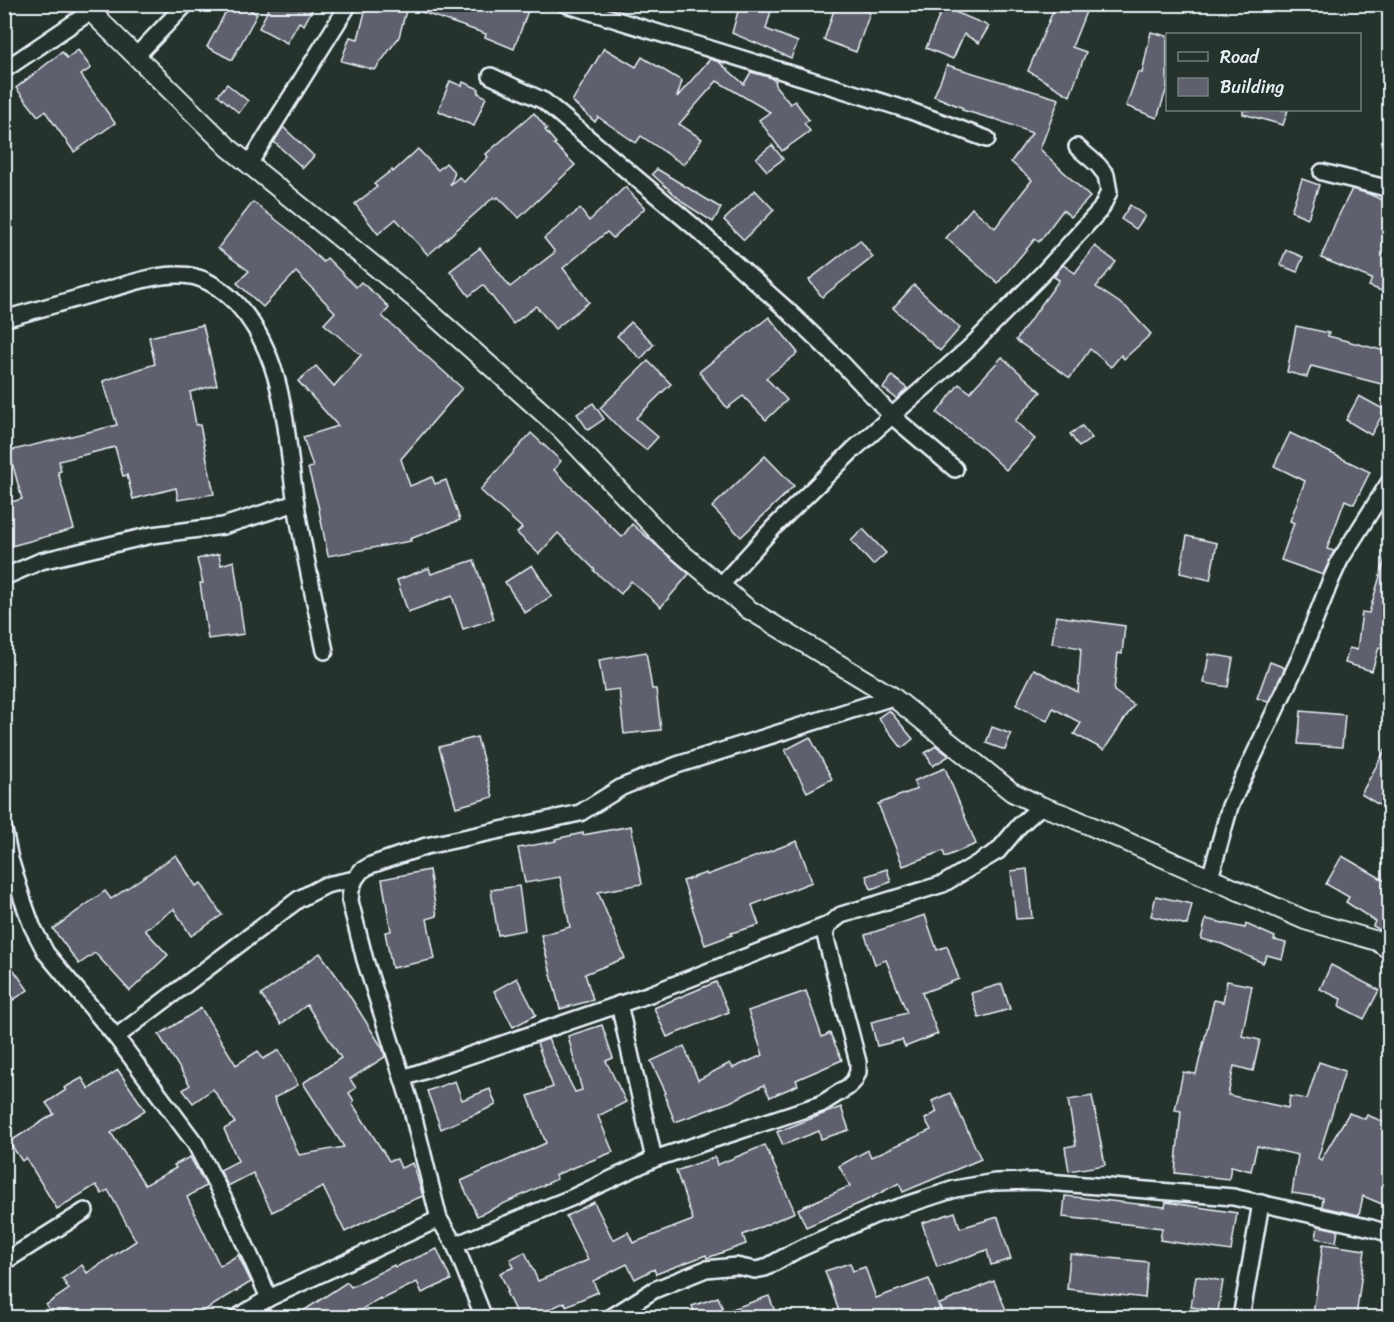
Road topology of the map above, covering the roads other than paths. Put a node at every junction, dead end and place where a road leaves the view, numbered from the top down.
1 (186, 4) edge
2 (349, 4) edge
3 (566, 4) edge
4 (87, 8) edge
5 (136, 56) junction
6 (4, 70) edge
7 (491, 76) dead end
8 (987, 139) dead end
9 (1077, 147) dead end
10 (249, 164) junction
11 (1322, 172) dead end
12 (1389, 189) edge
13 (4, 319) edge
14 (891, 415) junction
15 (955, 469) dead end
16 (1389, 481) edge
17 (296, 503) junction
18 (4, 577) edge
19 (720, 585) junction
20 (325, 651) dead end
21 (893, 697) junction
22 (1041, 806) junction
23 (4, 830) edge
24 (1210, 878) junction
25 (355, 879) junction
26 (828, 925) junction
27 (1389, 950) edge
28 (619, 1004) junction
29 (116, 1037) junction
30 (403, 1078) junction
31 (654, 1159) junction
32 (1261, 1203) junction
33 (86, 1211) dead end
34 (439, 1219) junction
35 (1389, 1234) edge
36 (455, 1245) junction
37 (4, 1262) edge
38 (269, 1298) junction
39 (236, 1317) edge
40 (484, 1317) edge
41 (610, 1317) edge
42 (1241, 1317) edge

1 - 5 street
2 - 10 street
3 - 8 street
4 - 5 street
4 - 6 street
5 - 10 street
7 - 14 street
9 - 14 street
10 - 19 street
11 - 12 street
13 - 17 street
14 - 15 street
14 - 19 street
16 - 24 street
17 - 18 street
17 - 20 street
19 - 21 street
21 - 22 street
21 - 25 street
22 - 24 street
22 - 26 street
23 - 29 street
24 - 27 street
25 - 29 street
25 - 30 street
26 - 28 street
26 - 31 street
28 - 30 street
28 - 31 street
29 - 38 street
30 - 34 street
31 - 36 street
32 - 35 street
32 - 41 street
32 - 42 street
33 - 37 street
34 - 36 street
34 - 38 street
36 - 40 street
38 - 39 street

